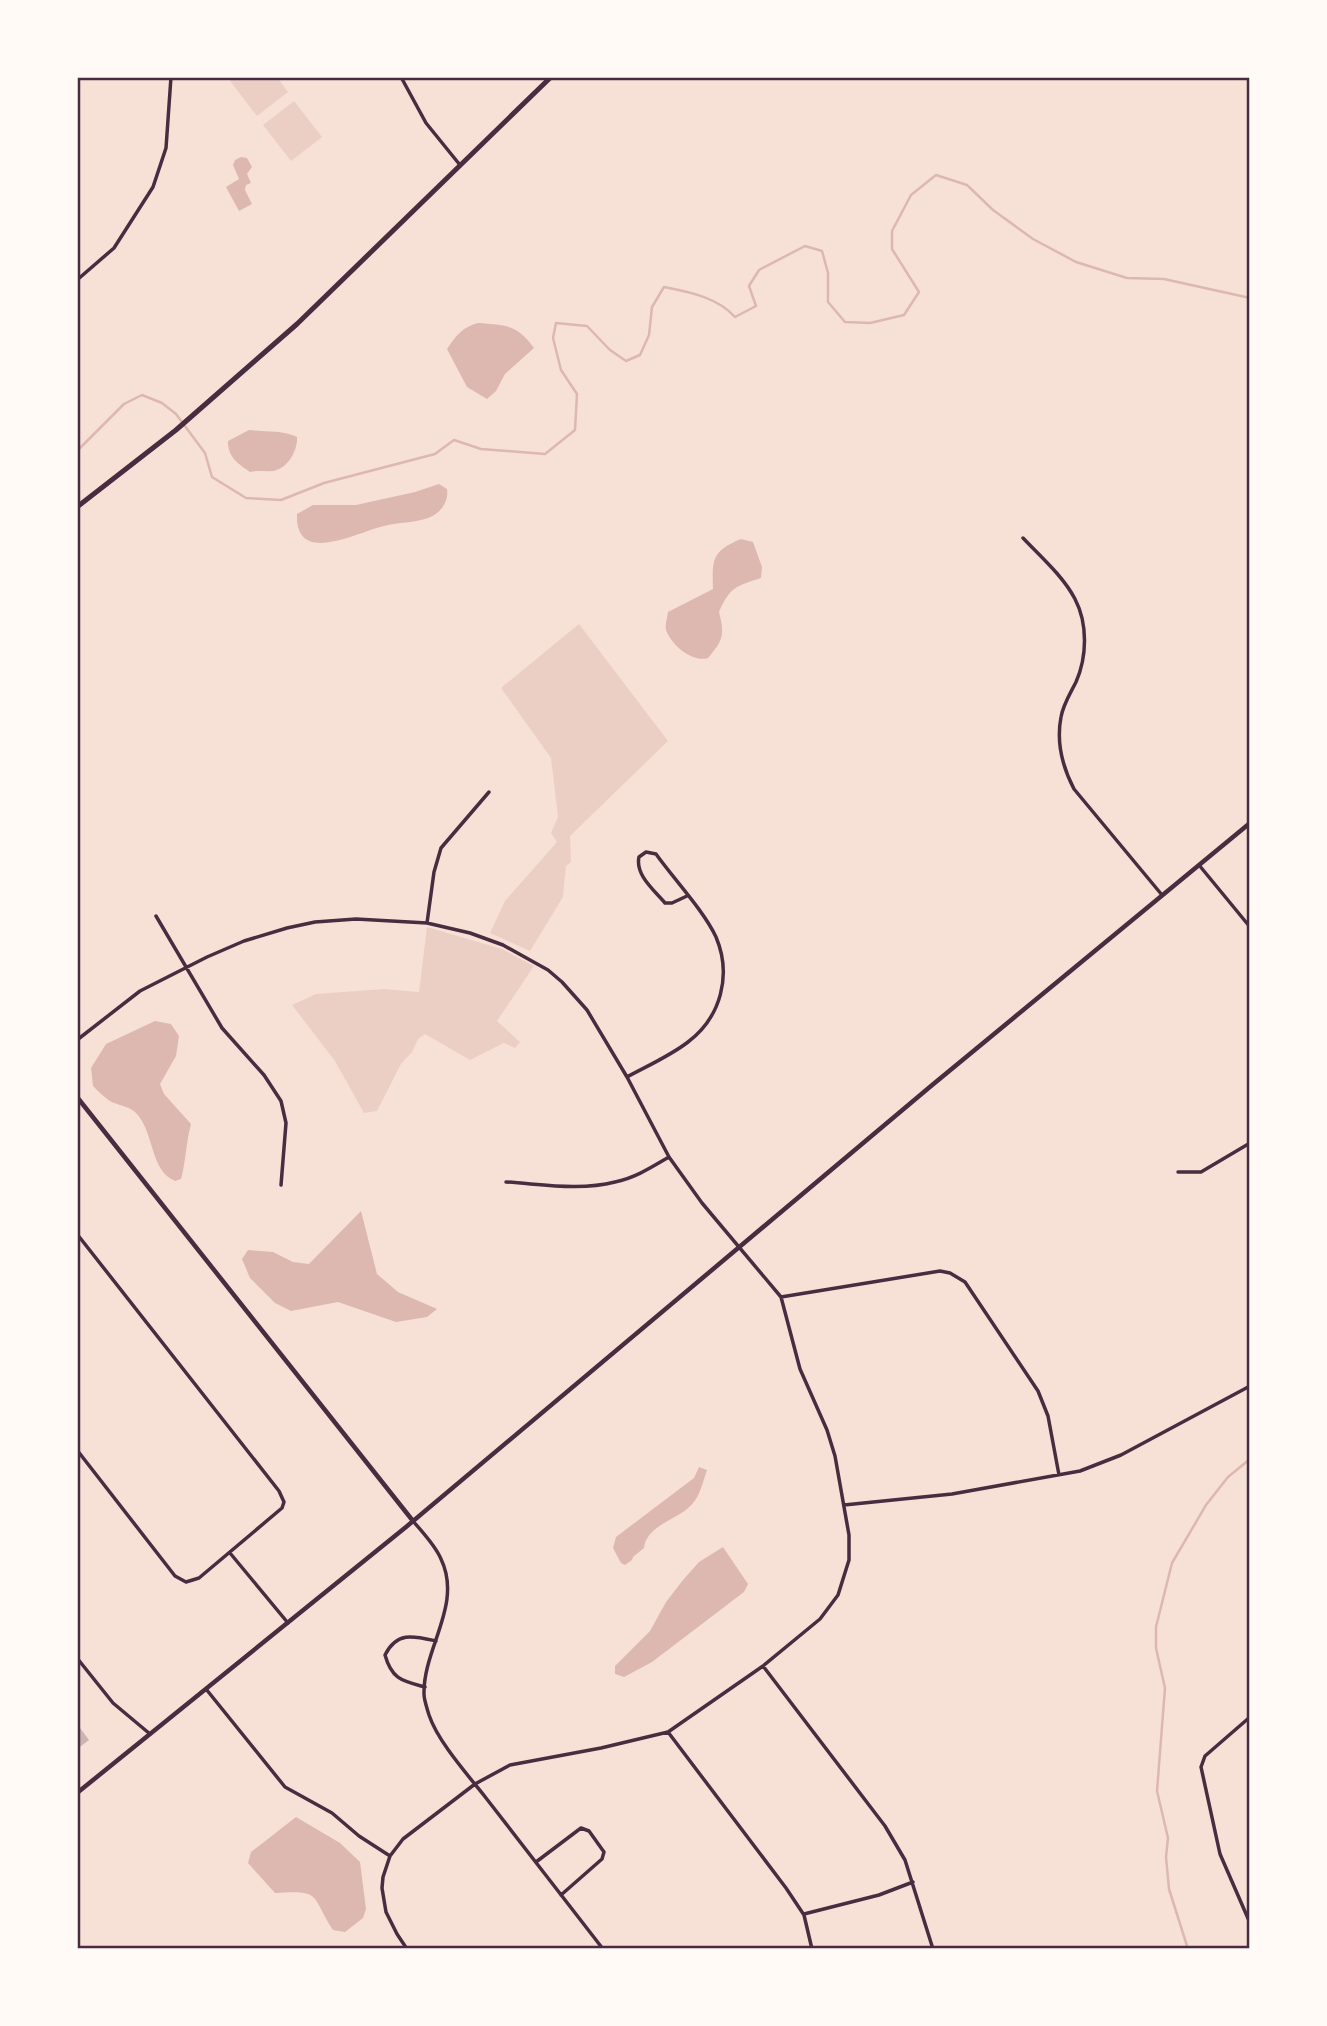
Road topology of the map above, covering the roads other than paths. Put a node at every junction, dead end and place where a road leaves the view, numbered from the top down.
1 (171, 77) edge
2 (401, 77) edge
3 (551, 77) edge
4 (460, 165) junction
5 (77, 280) edge
6 (77, 507) edge
7 (1023, 538) dead end
8 (489, 792) dead end
9 (1250, 823) edge
10 (1199, 865) junction
11 (1163, 895) junction
12 (687, 896) junction
13 (156, 916) dead end
14 (427, 923) junction
15 (1250, 927) edge
16 (185, 967) junction
17 (77, 1040) edge
18 (627, 1077) junction
19 (77, 1097) edge
20 (1250, 1143) edge
21 (669, 1157) junction
22 (1178, 1172) dead end
23 (506, 1182) dead end
24 (281, 1185) dead end
25 (77, 1234) edge
26 (739, 1249) junction
27 (781, 1297) junction
28 (1250, 1386) edge
29 (77, 1450) edge
30 (1059, 1476) junction
31 (844, 1505) junction
32 (413, 1521) junction
33 (230, 1553) junction
34 (288, 1623) junction
35 (436, 1641) junction
36 (77, 1658) edge
37 (763, 1666) junction
38 (425, 1687) junction
39 (206, 1689) junction
40 (1250, 1717) edge
41 (668, 1732) junction
42 (150, 1734) junction
43 (475, 1784) junction
44 (77, 1793) edge
45 (390, 1856) junction
46 (536, 1862) junction
47 (913, 1882) junction
48 (561, 1895) junction
49 (804, 1915) junction
50 (1250, 1923) edge
51 (407, 1949) edge
52 (603, 1949) edge
53 (812, 1949) edge
54 (933, 1949) edge

1 - 5 street
2 - 4 street
3 - 4 main road
4 - 6 main road
7 - 11 street
8 - 14 street
9 - 10 street
10 - 11 street
10 - 15 street
11 - 26 street
12 - 12 street
12 - 18 street
13 - 16 street
14 - 16 street
14 - 18 street
16 - 17 street
16 - 24 street
18 - 21 street
19 - 32 street
20 - 22 street
21 - 23 street
21 - 26 street
25 - 33 street
26 - 27 street
26 - 32 street
27 - 30 street
27 - 31 street
28 - 30 street
29 - 33 street
30 - 31 street
31 - 37 street
32 - 34 street
32 - 35 street
33 - 34 street
34 - 39 street
35 - 38 street
35 - 38 street
36 - 42 street
37 - 41 street
37 - 47 street
38 - 43 street
39 - 42 street
39 - 45 street
40 - 50 street
41 - 43 street
41 - 49 street
42 - 44 street
43 - 45 street
43 - 46 street
45 - 51 street
46 - 48 street
46 - 48 street
47 - 49 street
47 - 54 street
48 - 52 street
49 - 53 street

